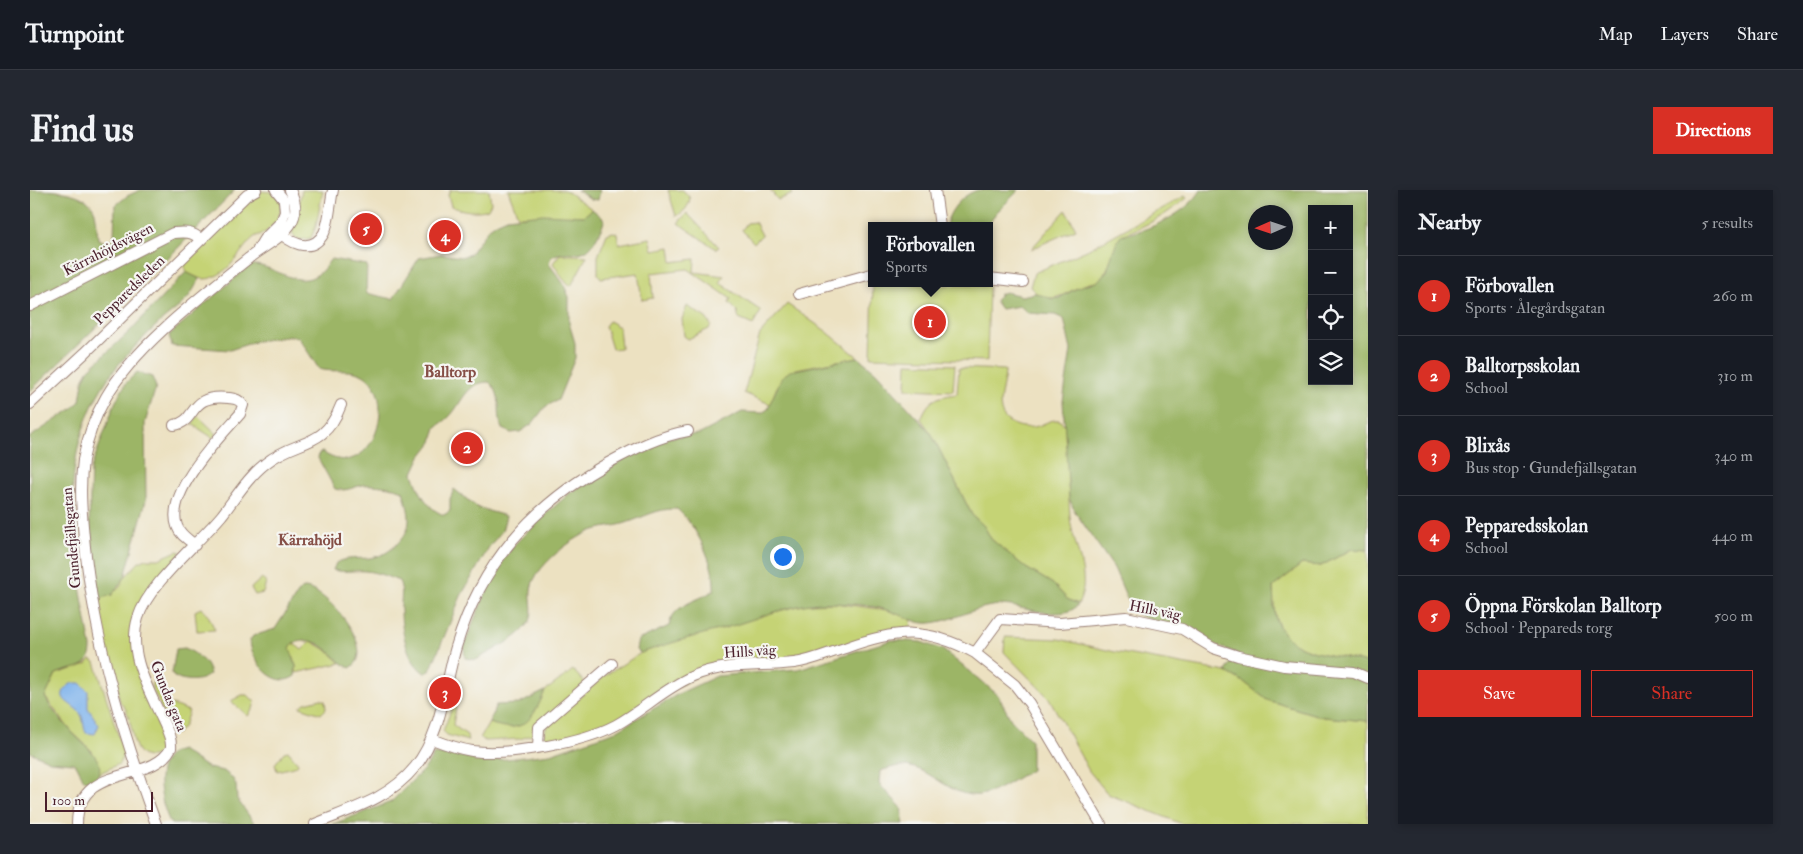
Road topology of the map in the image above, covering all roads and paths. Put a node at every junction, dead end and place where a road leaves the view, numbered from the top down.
1 (276, 190) edge
2 (290, 190) edge
3 (333, 190) edge
4 (935, 190) edge
5 (251, 192) edge
6 (939, 222) edge
7 (278, 231) junction
8 (201, 240) junction
9 (868, 275) edge
10 (993, 278) edge
11 (1022, 282) dead end
12 (799, 294) dead end
13 (30, 306) edge
14 (30, 404) edge
15 (341, 405) dead end
16 (174, 425) dead end
17 (688, 431) dead end
18 (195, 545) junction
19 (975, 653) junction
20 (612, 664) dead end
21 (1368, 678) edge
22 (432, 740) junction
23 (538, 747) junction
24 (137, 769) junction
25 (77, 824) edge
26 (156, 824) edge
27 (315, 824) edge
28 (1101, 824) edge

1 - 7 street
2 - 7 street, Gundefjällsgatan
3 - 7 street
4 - 6 street
5 - 8 street, Pepparedsleden
7 - 24 street, Gundefjällsgatan
8 - 13 street, Kärrahöjdsvägen
8 - 14 street, Pepparedsleden
9 - 12 street
10 - 11 street
15 - 18 street, Gundas gata
16 - 18 street
17 - 22 street
18 - 24 street, Gundas gata
19 - 21 street, Hills väg
19 - 23 street, Hills väg
19 - 28 street, Hills väg
20 - 23 street
22 - 23 street
22 - 27 street
24 - 25 street, Gundas gata
24 - 26 street, Gundefjällsgatan

